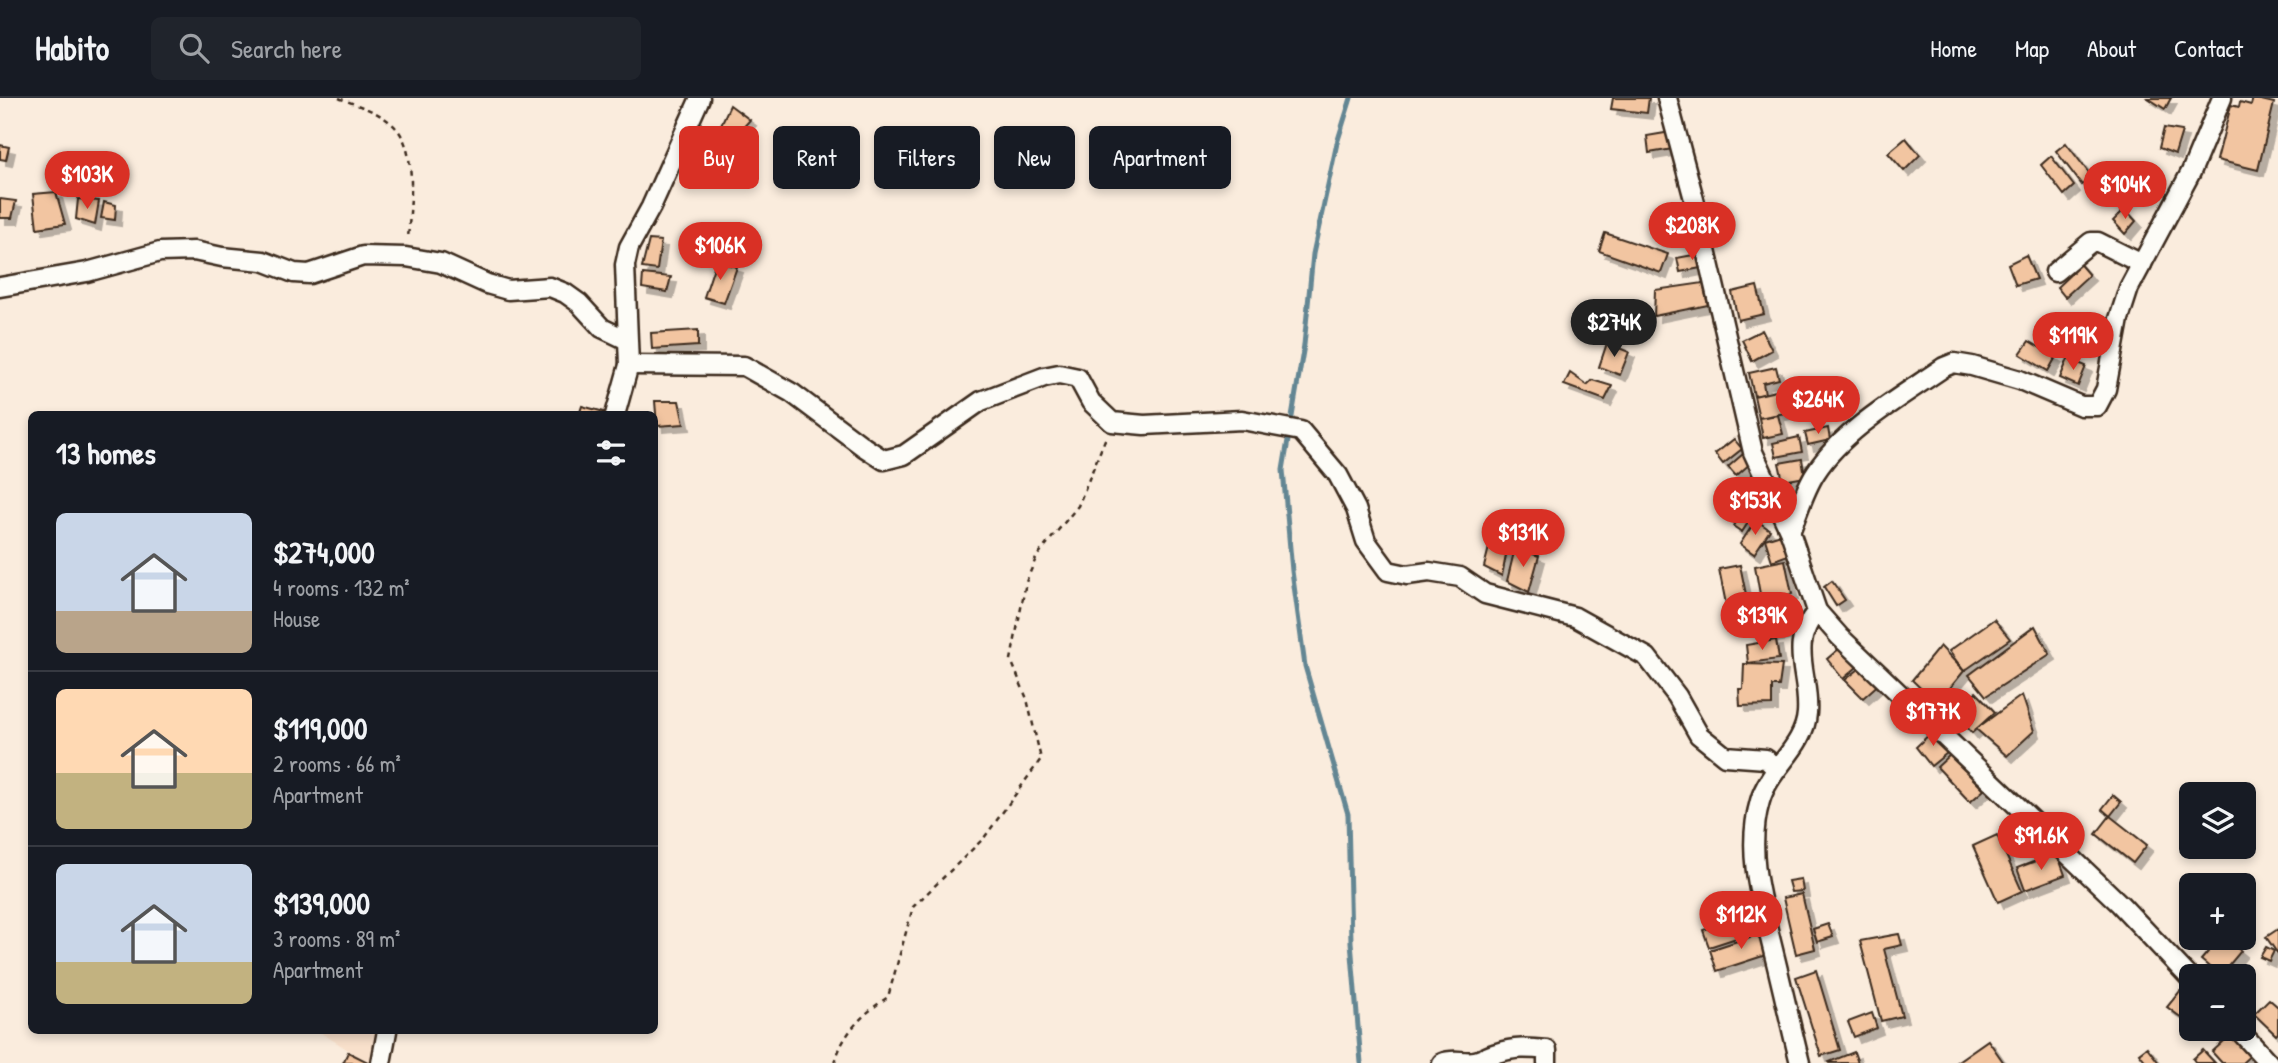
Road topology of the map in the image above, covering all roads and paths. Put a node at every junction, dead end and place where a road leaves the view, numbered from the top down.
1 (339, 98) edge
2 (700, 98) edge
3 (1667, 98) edge
4 (2222, 98) edge
5 (406, 257) junction
6 (2142, 264) junction
7 (2055, 272) dead end
8 (0, 288) edge
9 (627, 340) junction
10 (629, 365) junction
11 (616, 411) edge
12 (1112, 422) junction
13 (1790, 532) junction
14 (1818, 611) junction
15 (1776, 769) junction
16 (2179, 966) edge
17 (386, 1034) edge
18 (2249, 1041) edge
19 (381, 1063) edge
20 (835, 1063) edge
21 (1442, 1063) edge
22 (1547, 1063) edge
23 (1800, 1063) edge
24 (2269, 1063) edge

1 - 5 path
2 - 9 street
3 - 13 street
4 - 6 street
5 - 8 street
5 - 9 street
6 - 7 street
6 - 13 street
9 - 10 street
10 - 11 street
10 - 12 street
12 - 15 street
12 - 20 path
13 - 14 street
14 - 15 street
14 - 16 street
15 - 23 street
17 - 19 street
18 - 24 street
21 - 22 street

